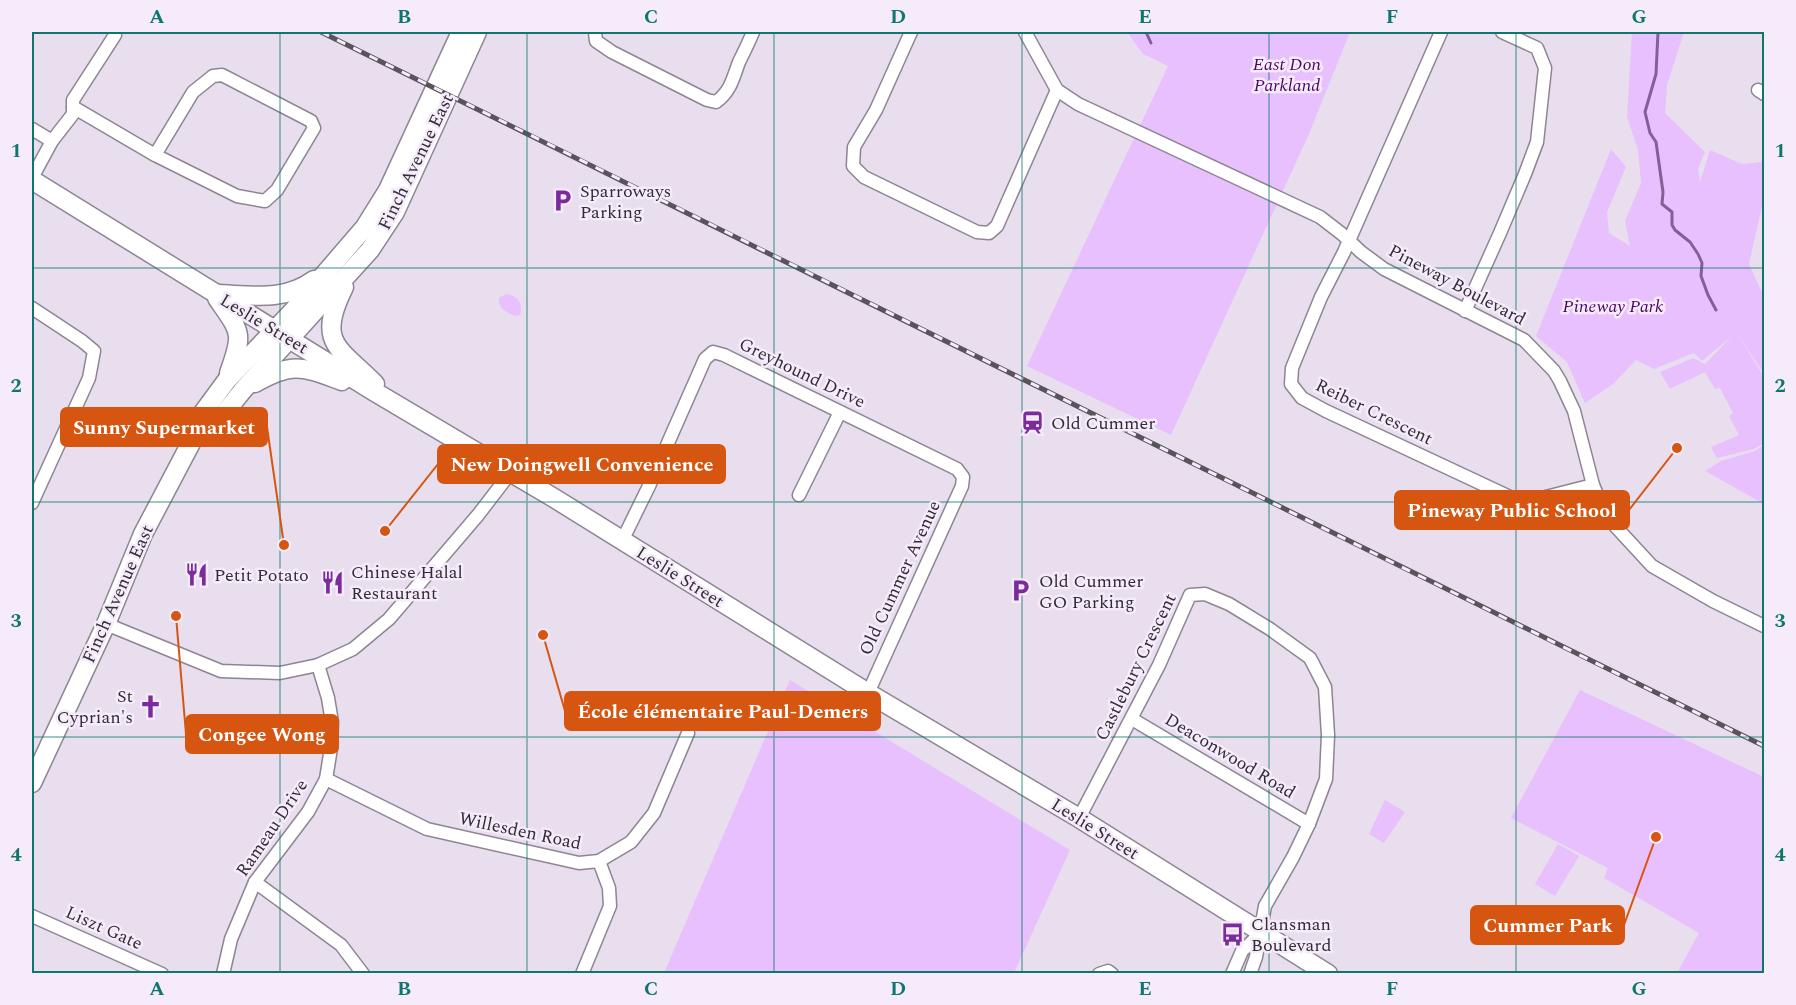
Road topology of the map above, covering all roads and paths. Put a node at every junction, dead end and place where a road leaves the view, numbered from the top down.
1 (114, 32) edge
2 (461, 32) edge
3 (477, 32) edge
4 (595, 32) edge
5 (753, 32) edge
6 (911, 32) edge
7 (1025, 32) edge
8 (1441, 32) edge
9 (1502, 32) edge
10 (1057, 90) junction
11 (73, 107) junction
12 (32, 129) edge
13 (52, 141) junction
14 (154, 155) junction
15 (32, 179) edge
16 (1349, 240) junction
17 (336, 263) junction
18 (356, 266) junction
19 (214, 294) junction
20 (32, 308) edge
21 (1465, 311) junction
22 (282, 335) junction
23 (227, 380) junction
24 (243, 390) junction
25 (375, 392) junction
26 (395, 404) junction
27 (840, 412) junction
28 (193, 439) junction
29 (511, 472) junction
30 (963, 477) joint
31 (1593, 485) junction
32 (799, 495) dead end
33 (32, 503) edge
34 (622, 541) junction
35 (106, 624) junction
36 (1764, 626) edge
37 (318, 665) junction
38 (868, 693) junction
39 (1132, 719) junction
40 (688, 733) dead end
41 (326, 779) junction
42 (32, 783) edge
43 (1080, 818) junction
44 (1309, 824) junction
45 (599, 861) junction
46 (255, 882) junction
47 (32, 916) edge
48 (1261, 933) junction
49 (162, 974) edge
50 (223, 974) edge
51 (363, 974) edge
52 (582, 974) edge
53 (1099, 974) edge
54 (1112, 974) edge
55 (1232, 974) edge
56 (1250, 974) edge
57 (1328, 974) edge

1 - 11 street
2 - 17 main road, Finch Avenue East
3 - 18 main road, Finch Avenue East
4 - 5 street
6 - 10 street
7 - 10 street, Pineway Boulevard
8 - 16 street, Reiber Crescent
9 - 21 street
10 - 16 street, Pineway Boulevard
11 - 13 street
11 - 14 street
12 - 13 street
13 - 15 street
14 - 14 street
15 - 19 main road, Leslie Street
16 - 21 street, Pineway Boulevard
16 - 31 street, Reiber Crescent
17 - 19 main road
17 - 22 main road, Finch Avenue East
18 - 22 main road, Finch Avenue East
18 - 26 main road
19 - 22 main road, Leslie Street
19 - 23 main road
20 - 33 street
21 - 31 street, Pineway Boulevard
22 - 23 main road, Finch Avenue East
22 - 24 main road, Finch Avenue East
22 - 25 main road, Leslie Street
23 - 28 main road, Finch Avenue East
24 - 25 main road
24 - 28 main road, Finch Avenue East
25 - 26 main road, Leslie Street
26 - 29 main road, Leslie Street
27 - 30 street, Greyhound Drive
27 - 32 street
27 - 34 street, Greyhound Drive
28 - 35 main road, Finch Avenue East
29 - 34 main road, Leslie Street
29 - 37 street
30 - 38 street, Old Cummer Avenue
31 - 36 street, Pineway Boulevard
34 - 38 main road, Leslie Street
35 - 37 street
35 - 42 main road, Finch Avenue East
37 - 41 street, Rameau Drive
38 - 43 main road, Leslie Street
39 - 43 street, Castlebury Crescent
39 - 44 street, Deaconwood Road
39 - 44 street, Castlebury Crescent
40 - 45 street
41 - 45 street, Willesden Road
41 - 46 street, Rameau Drive
43 - 48 main road, Leslie Street
44 - 48 street, Castlebury Crescent
45 - 52 street, Willesden Road
46 - 50 street, Rameau Drive
46 - 51 street
47 - 49 street, Liszt Gate
48 - 55 street
48 - 56 street
48 - 57 main road, Leslie Street
53 - 54 street

